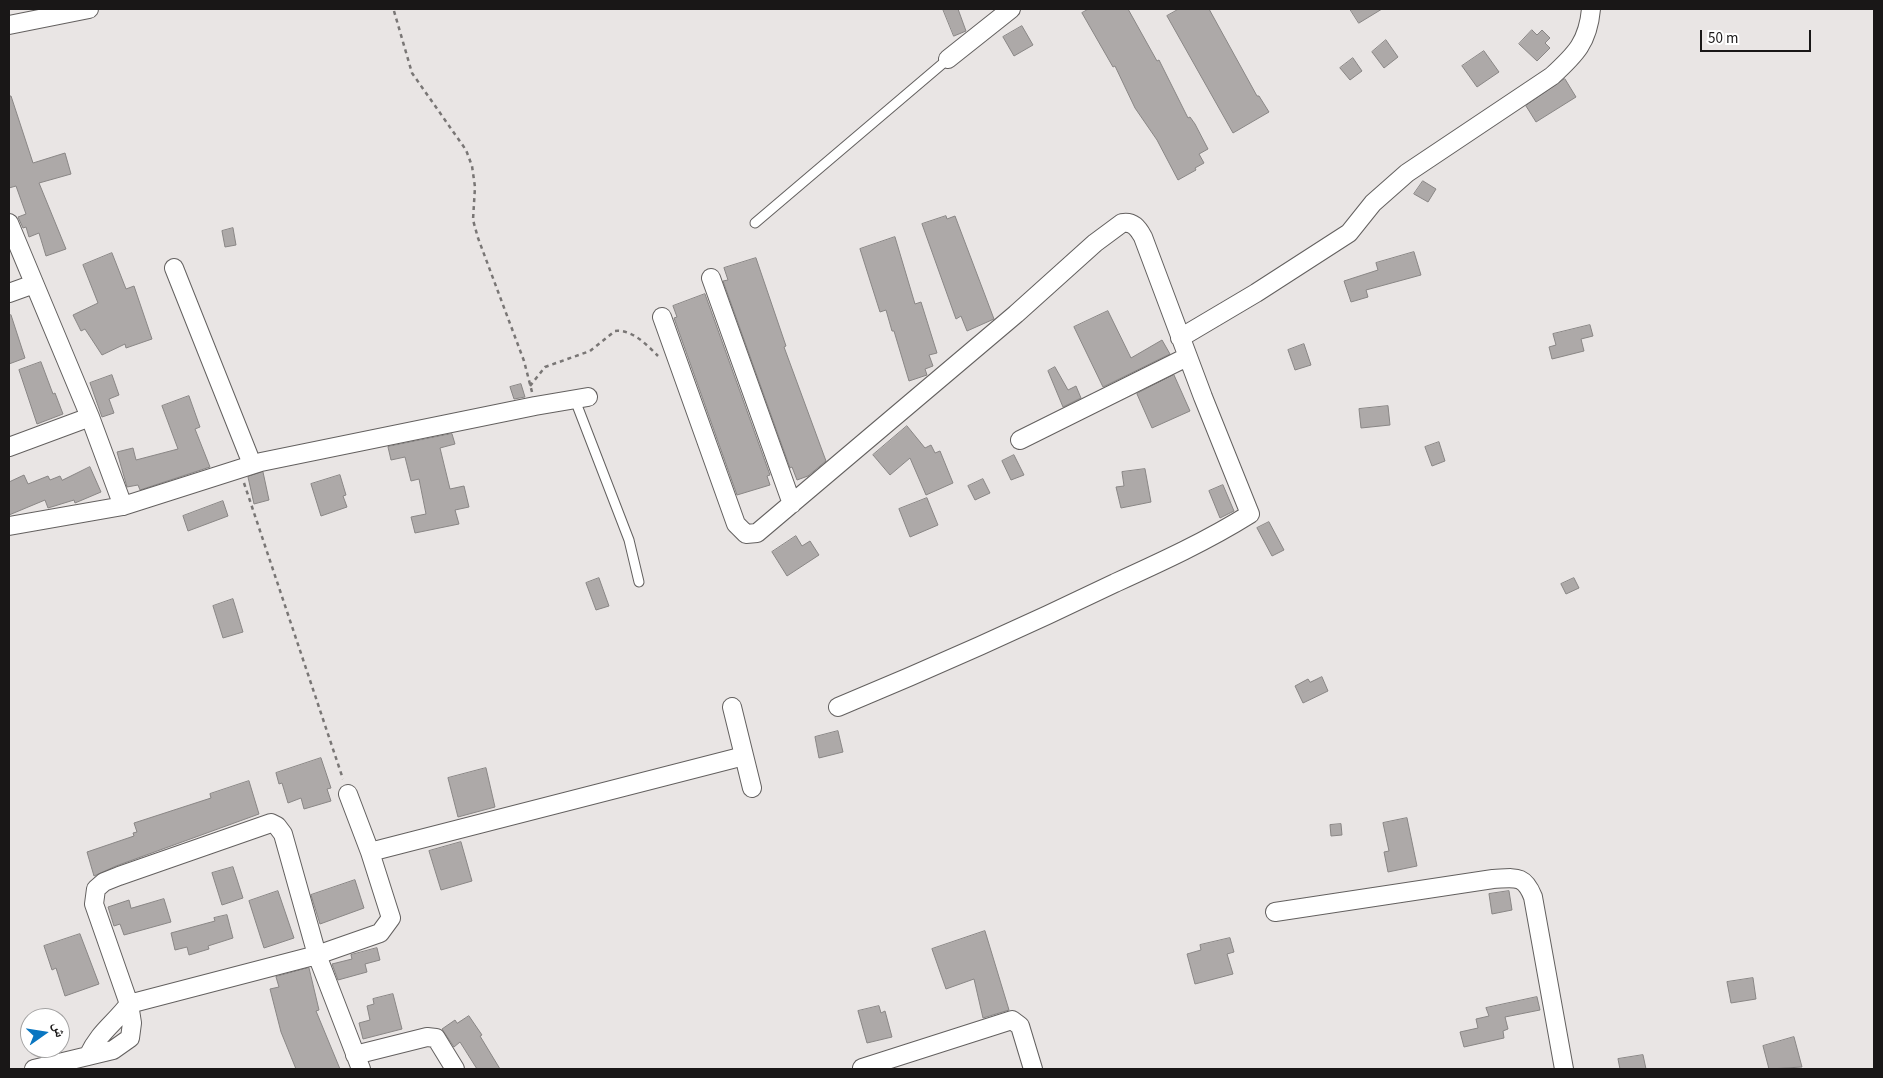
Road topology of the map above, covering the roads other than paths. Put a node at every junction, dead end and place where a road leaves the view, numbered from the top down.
1 (89, 9) edge
2 (1011, 9) edge
3 (1591, 9) edge
4 (30, 14) edge
5 (9, 25) edge
6 (948, 59) joint
7 (755, 223) dead end
8 (9, 224) edge
9 (174, 268) dead end
10 (711, 278) dead end
11 (34, 284) junction
12 (9, 293) edge
13 (662, 317) dead end
14 (1180, 338) junction
15 (1187, 357) junction
16 (582, 398) joint
17 (90, 416) junction
18 (1020, 440) dead end
19 (9, 447) edge
20 (245, 466) junction
21 (792, 504) junction
22 (123, 506) junction
23 (9, 526) edge
24 (639, 582) dead end
25 (732, 706) dead end
26 (838, 707) dead end
27 (744, 756) junction
28 (752, 788) dead end
29 (348, 794) road end
30 (370, 852) junction
31 (1275, 912) dead end
32 (317, 955) junction
33 (129, 1004) junction
34 (358, 1062) edge
35 (862, 1068) edge
36 (34, 1069) edge
37 (455, 1069) edge
38 (1033, 1069) edge
39 (1564, 1069) edge

1 - 4 street
2 - 6 street
3 - 14 street
4 - 5 street
6 - 7 lane
8 - 11 street
9 - 20 street
10 - 21 street
11 - 12 street
11 - 17 street
13 - 21 street
14 - 15 street
14 - 21 street
15 - 18 street
15 - 26 street
16 - 20 street
16 - 24 lane
17 - 19 street
17 - 22 street
20 - 22 street
22 - 23 street
25 - 27 street
27 - 28 street
27 - 30 street
29 - 30 street
30 - 32 street
31 - 39 street
32 - 33 street
32 - 33 street
32 - 34 street
33 - 36 street
34 - 37 street
35 - 38 street

